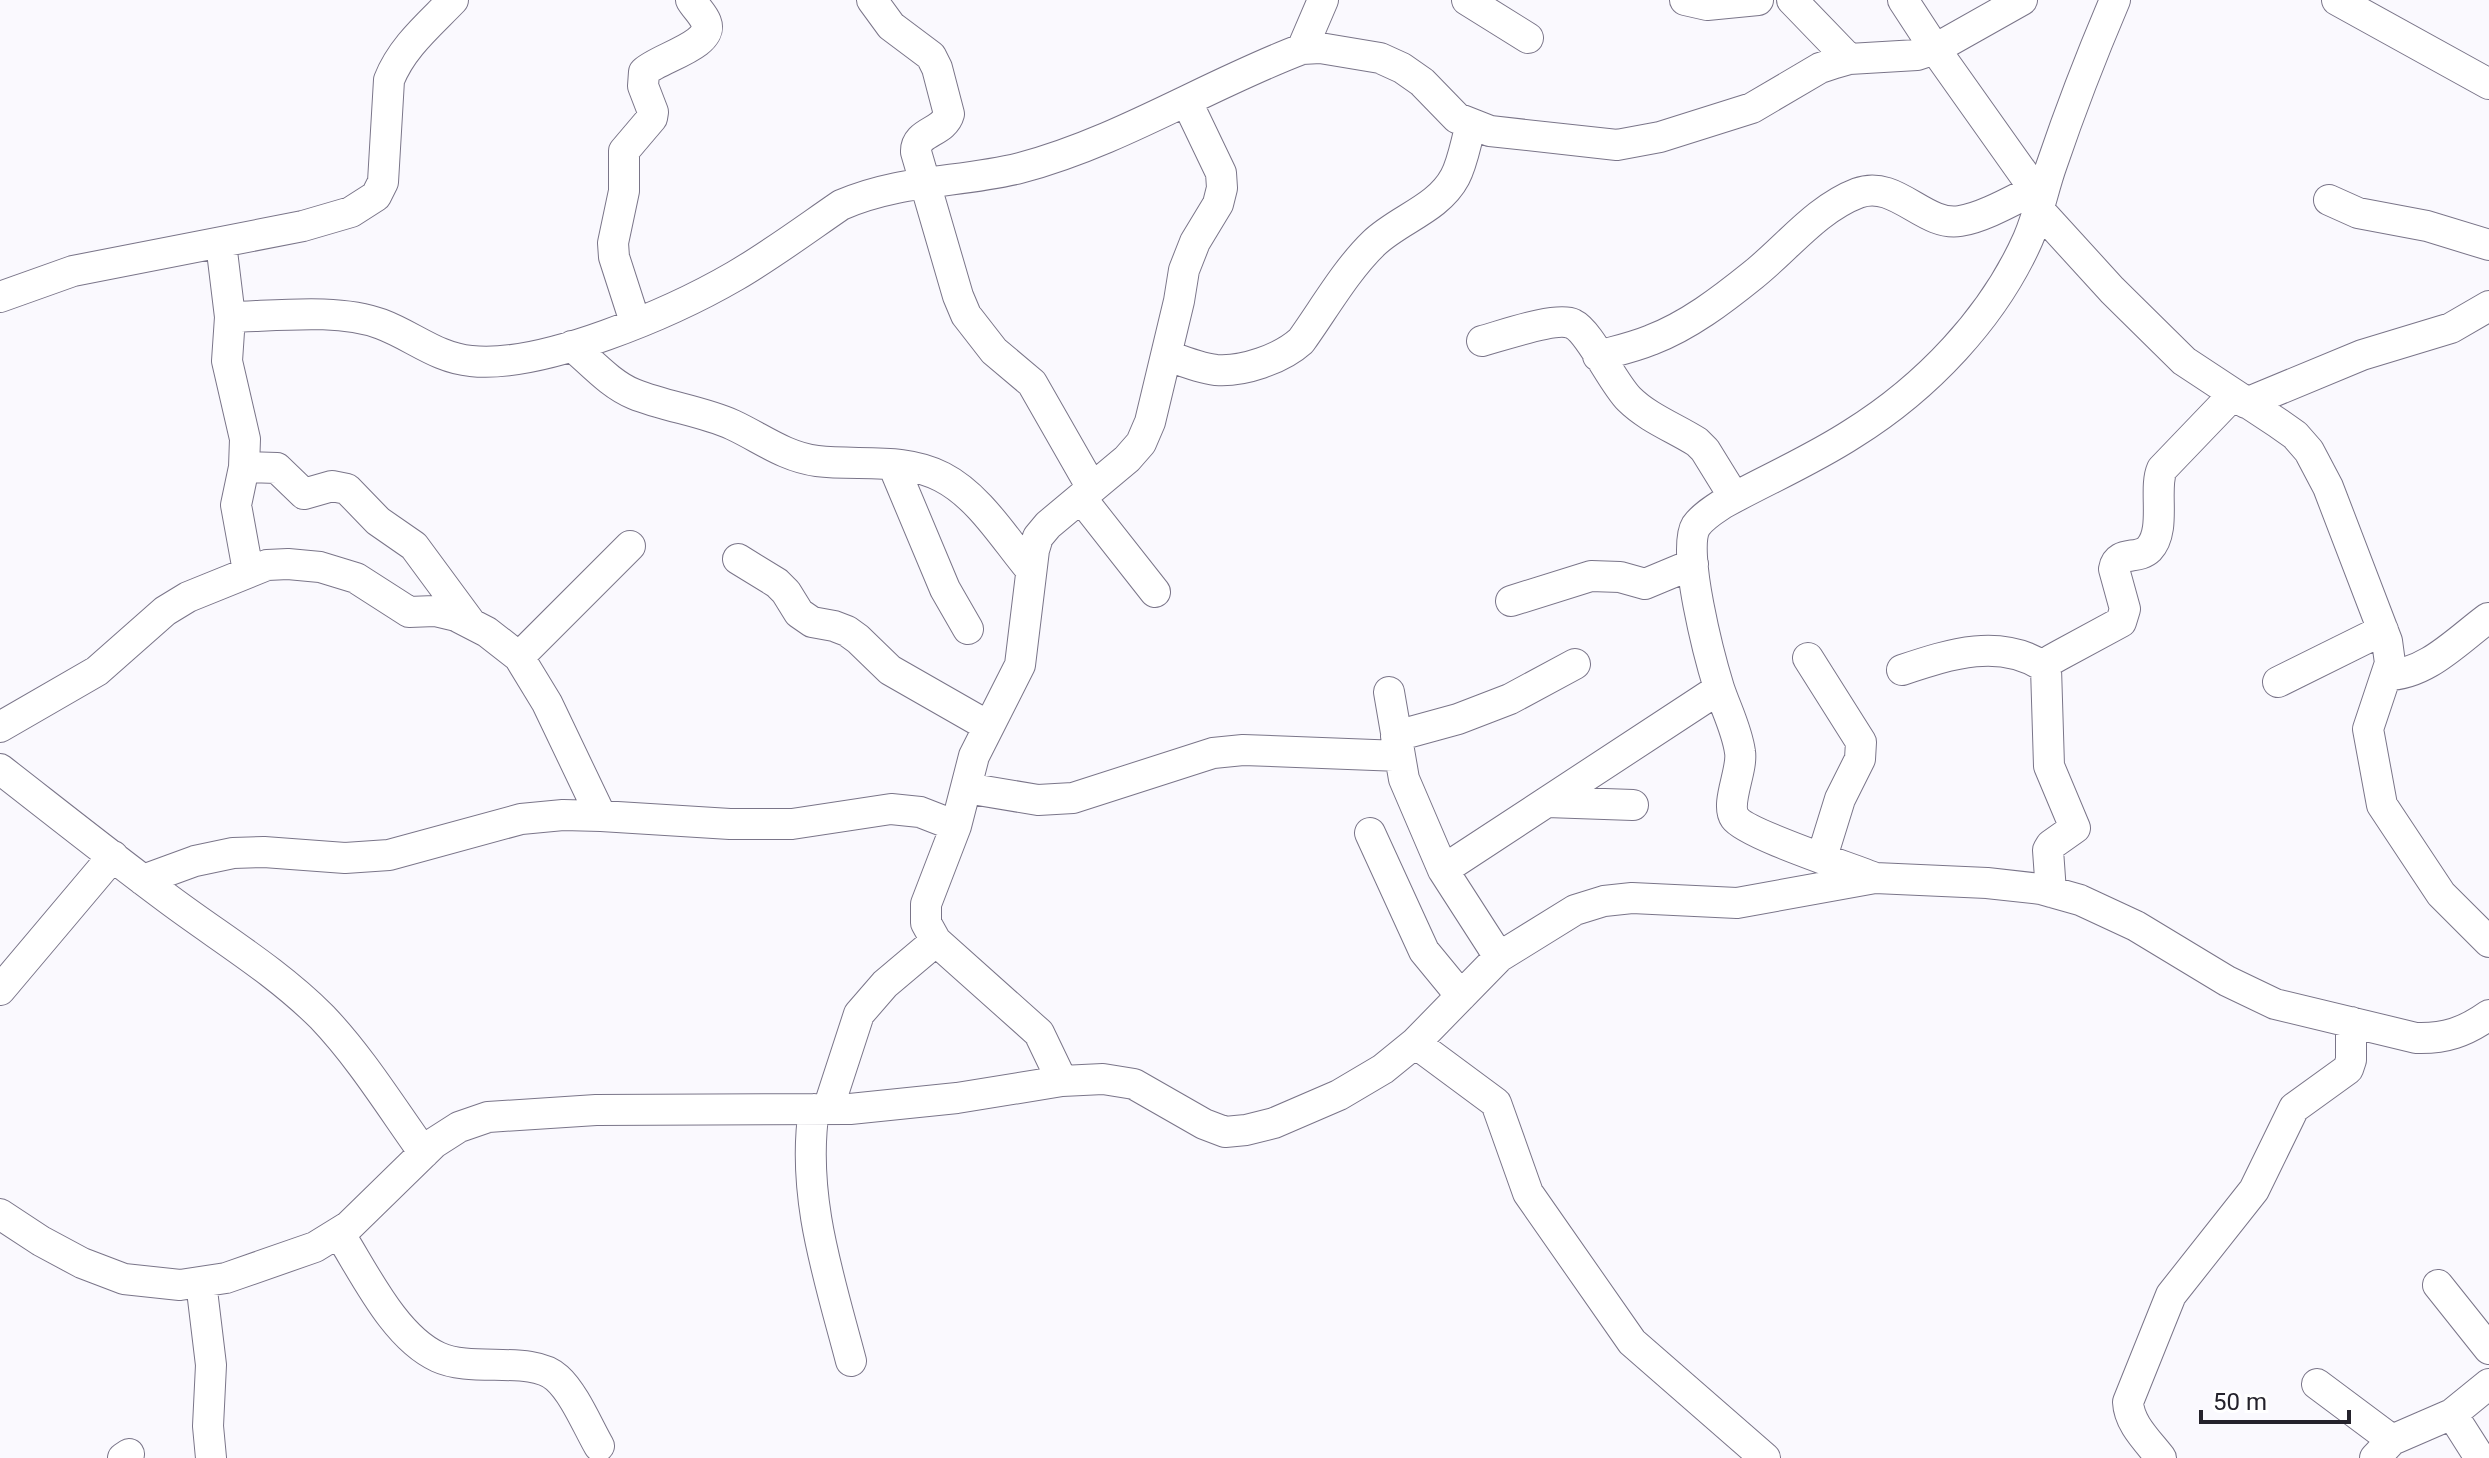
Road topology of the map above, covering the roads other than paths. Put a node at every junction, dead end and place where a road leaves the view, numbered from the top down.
1 (453, 0) edge
2 (691, 0) edge
3 (872, 0) edge
4 (1323, 0) edge
5 (1467, 0) edge
6 (1685, 0) edge
7 (1758, 0) edge
8 (1792, 0) edge
9 (1903, 0) edge
10 (2022, 0) edge
11 (2115, 0) edge
12 (2337, 0) edge
13 (1528, 38) dead end
14 (1302, 49) junction
15 (1935, 49) junction
16 (1849, 59) junction
17 (2489, 84) edge
18 (1187, 102) junction
19 (1471, 125) junction
20 (924, 182) junction
21 (2039, 195) junction
22 (2329, 200) dead end
23 (221, 243) junction
24 (2489, 245) edge
25 (0, 297) edge
26 (2489, 306) edge
27 (230, 317) junction
28 (635, 322) junction
29 (1482, 341) dead end
30 (572, 346) junction
31 (1166, 355) junction
32 (1598, 356) junction
33 (2239, 399) junction
34 (893, 465) junction
35 (244, 467) junction
36 (1086, 493) junction
37 (1734, 497) junction
38 (630, 546) dead end
39 (738, 559) dead end
40 (1693, 564) junction
41 (1030, 569) junction
42 (248, 571) junction
43 (1155, 592) dead end
44 (1511, 601) dead end
45 (2488, 618) edge
46 (470, 622) junction
47 (968, 629) dead end
48 (2383, 630) junction
49 (519, 657) junction
50 (1808, 658) dead end
51 (1575, 664) dead end
52 (2046, 668) junction
53 (1902, 670) dead end
54 (2387, 675) junction
55 (2278, 682) dead end
56 (1719, 689) junction
57 (1389, 692) dead end
58 (988, 726) junction
59 (0, 727) edge
60 (1398, 746) junction
61 (0, 769) edge
62 (966, 788) junction
63 (1547, 802) junction
64 (1633, 805) dead end
65 (601, 816) junction
66 (956, 826) junction
67 (1370, 833) dead end
68 (113, 856) junction
69 (1822, 857) junction
70 (1443, 870) junction
71 (1875, 878) junction
72 (143, 880) junction
73 (2051, 892) junction
74 (936, 941) junction
75 (2489, 942) edge
76 (1499, 957) junction
77 (0, 990) edge
78 (1461, 996) junction
79 (2489, 1015) edge
80 (2351, 1022) junction
81 (1415, 1043) junction
82 (1062, 1081) junction
83 (821, 1109) junction
84 (424, 1153) junction
85 (1, 1219) edge
86 (339, 1233) junction
87 (201, 1282) junction
88 (2438, 1285) dead end
89 (2489, 1349) edge
90 (851, 1361) dead end
91 (2317, 1384) dead end
92 (2489, 1384) edge
93 (2452, 1414) junction
94 (599, 1446) dead end
95 (2383, 1449) edge
96 (211, 1458) edge
97 (1765, 1458) edge
98 (2161, 1458) edge
99 (2480, 1458) edge

1 - 23 street
2 - 28 street
3 - 20 street
4 - 14 street
5 - 13 street
6 - 7 street
8 - 16 street
9 - 15 street
10 - 15 street
11 - 21 street
12 - 17 street
14 - 18 street
14 - 19 street
15 - 16 street
15 - 21 street
16 - 19 street
18 - 20 street
18 - 31 street
19 - 31 street
20 - 28 street
20 - 36 street
21 - 32 street
21 - 33 street
21 - 37 street
22 - 24 street
23 - 25 street
23 - 27 street
26 - 33 street
27 - 30 street
27 - 35 street
28 - 30 street
29 - 32 street
30 - 34 street
31 - 36 street
32 - 37 street
33 - 48 street
33 - 52 street
34 - 41 street
34 - 47 street
35 - 42 street
35 - 46 street
36 - 41 street
36 - 43 street
37 - 40 street
38 - 49 street
39 - 58 street
40 - 44 street
40 - 56 street
41 - 58 street
42 - 46 street
42 - 59 street
45 - 54 street
46 - 49 street
48 - 54 street
48 - 55 street
49 - 65 street
50 - 69 street
51 - 60 street
52 - 53 street
52 - 73 street
54 - 75 street
56 - 63 street
56 - 69 street
57 - 60 street
58 - 62 street
60 - 62 street
60 - 70 street
61 - 68 street
62 - 66 street
63 - 64 street
63 - 70 street
65 - 66 street
65 - 72 street
66 - 74 street
67 - 78 street
68 - 72 street
68 - 77 street
69 - 71 street
70 - 76 street
71 - 73 street
71 - 76 street
72 - 84 street
73 - 80 street
74 - 82 street
74 - 83 street
76 - 78 street
78 - 81 street
79 - 80 street
80 - 98 street
81 - 82 street
81 - 97 street
82 - 83 street
83 - 84 street
83 - 90 street
84 - 86 street
85 - 87 street
86 - 87 street
86 - 94 street
87 - 96 street
88 - 89 street
91 - 95 street
92 - 93 street
93 - 95 street
93 - 99 street

